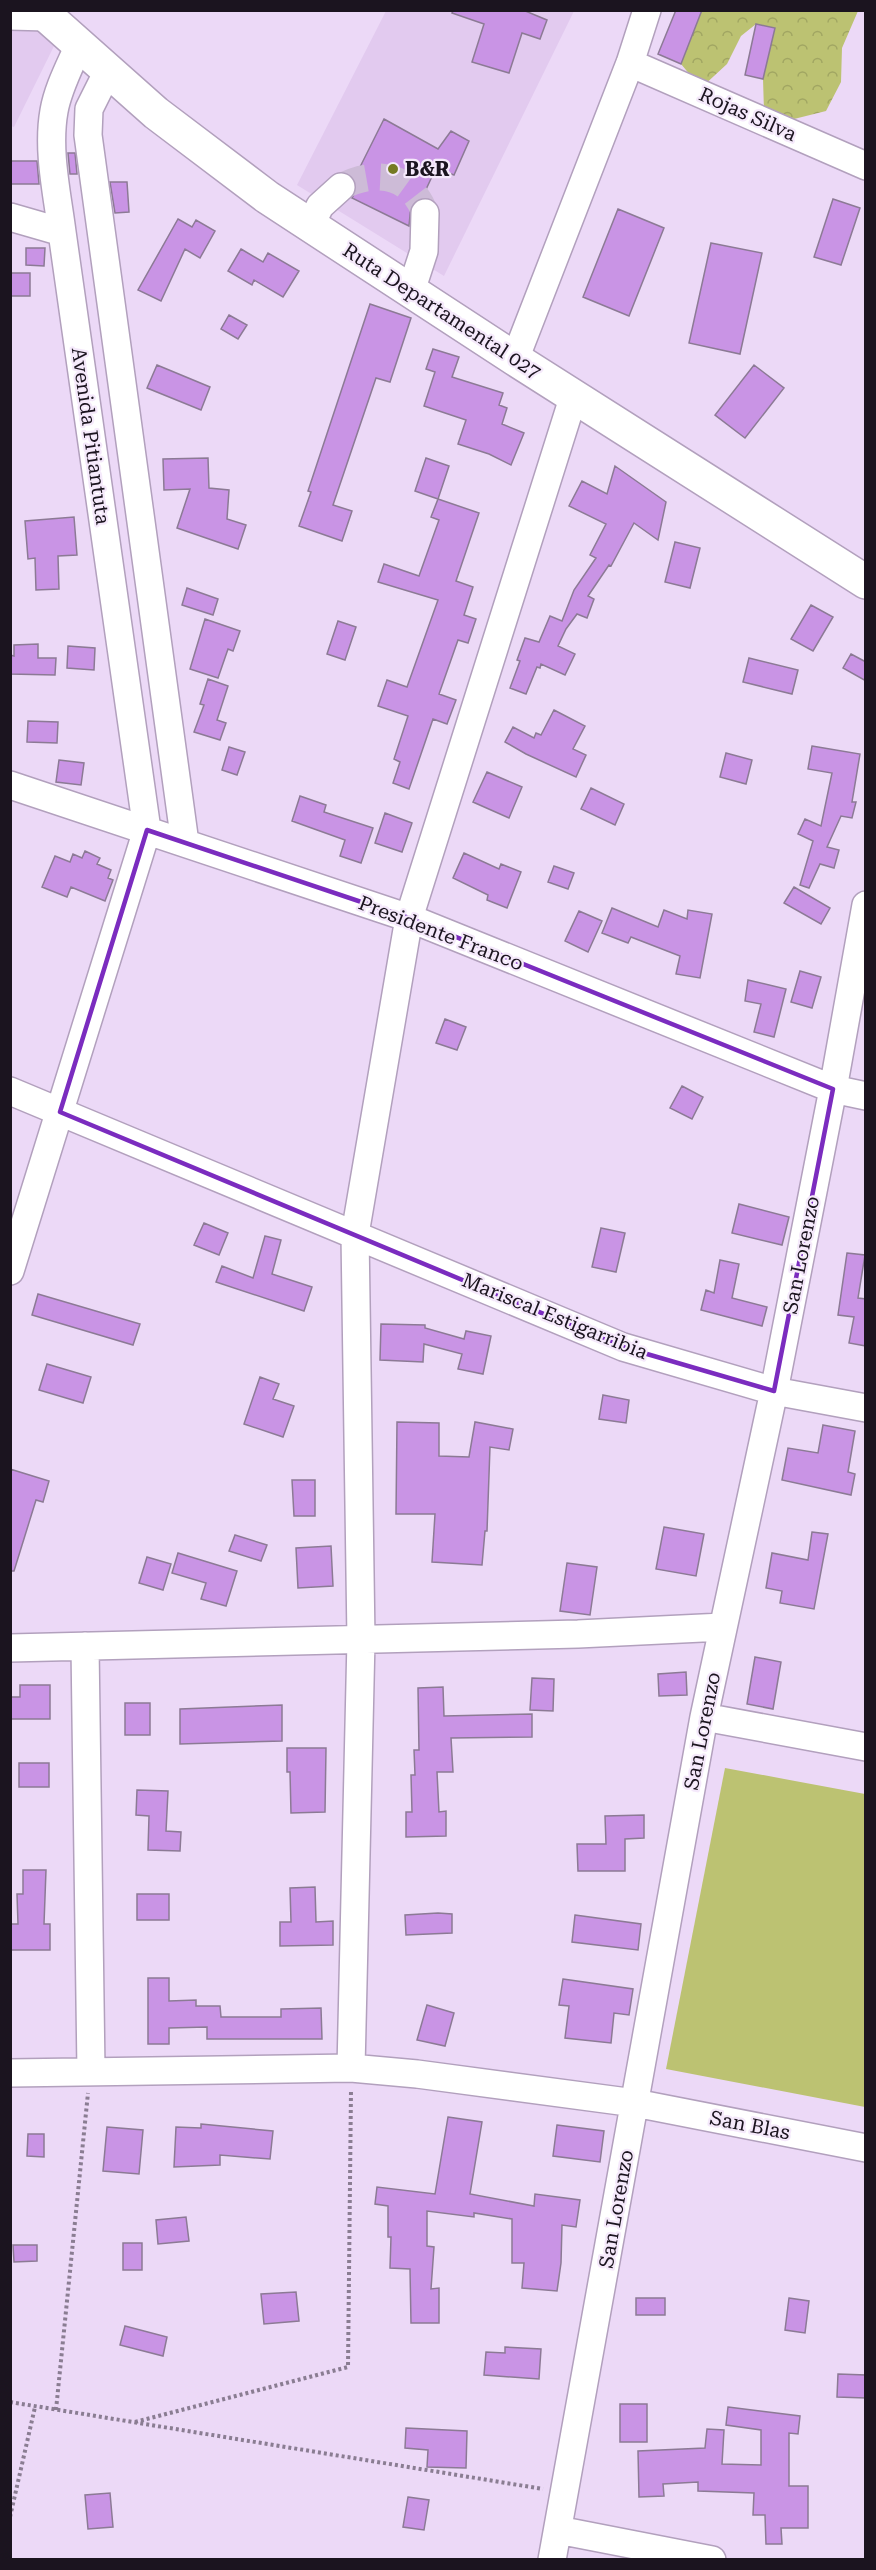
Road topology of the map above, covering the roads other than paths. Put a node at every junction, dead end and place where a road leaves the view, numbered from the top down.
1 (647, 10) edge
2 (44, 14) edge
3 (10, 16) edge
4 (80, 45) junction
5 (630, 63) junction
6 (108, 71) junction
7 (866, 166) edge
8 (340, 187) tunnel mouth
9 (425, 213) tunnel mouth
10 (10, 217) edge
11 (310, 226) junction
12 (62, 232) junction
13 (411, 291) junction
14 (515, 360) junction
15 (574, 395) junction
16 (866, 582) edge
17 (10, 785) edge
18 (147, 830) junction
19 (185, 843) junction
20 (866, 905) edge
21 (409, 918) junction
22 (833, 1089) junction
23 (10, 1091) edge
24 (866, 1096) edge
25 (60, 1112) junction
26 (355, 1234) junction
27 (10, 1271) edge
28 (774, 1391) junction
29 (866, 1408) edge
30 (723, 1627) junction
31 (361, 1640) junction
32 (85, 1646) junction
33 (10, 1648) edge
34 (704, 1717) junction
35 (866, 1747) edge
36 (351, 2068) junction
37 (91, 2071) junction
38 (10, 2073) edge
39 (635, 2103) junction
40 (866, 2148) edge
41 (558, 2530) junction
42 (552, 2559) edge
43 (712, 2559) edge

1 - 5 street
2 - 3 street
2 - 4 main road, Ruta Departamental 027
4 - 6 main road, Ruta Departamental 027
4 - 12 street, Avenida Pitiantuta
5 - 7 street, Rojas Silva
5 - 14 street
6 - 11 main road, Ruta Departamental 027
6 - 19 street, Avenida Pitiantuta
8 - 11 street
9 - 13 street
10 - 12 street
11 - 13 main road, Ruta Departamental 027
12 - 18 street, Avenida Pitiantuta
13 - 14 main road, Ruta Departamental 027
14 - 15 main road, Ruta Departamental 027
15 - 16 main road, Ruta Departamental 027
15 - 21 street
17 - 18 street, Presidente Franco
18 - 19 street, Presidente Franco
18 - 25 street
19 - 21 street, Presidente Franco
20 - 22 street, San Lorenzo
21 - 22 street, Presidente Franco
21 - 26 street
22 - 24 street, Presidente Franco
22 - 28 street, San Lorenzo
23 - 25 street, Mariscal Estigarribia
25 - 26 street, Mariscal Estigarribia
25 - 27 street
26 - 28 street, Mariscal Estigarribia
26 - 31 street
28 - 29 street, Mariscal Estigarribia
28 - 30 street, San Lorenzo
30 - 31 street
30 - 34 street, San Lorenzo
31 - 32 street
31 - 36 street
32 - 33 street
32 - 37 street
34 - 35 street
34 - 39 street, San Lorenzo
36 - 37 street, San Blas
36 - 39 street, San Blas
37 - 38 street, San Blas
39 - 40 street, San Blas
39 - 41 street, San Lorenzo
41 - 42 street, San Lorenzo
41 - 43 street

